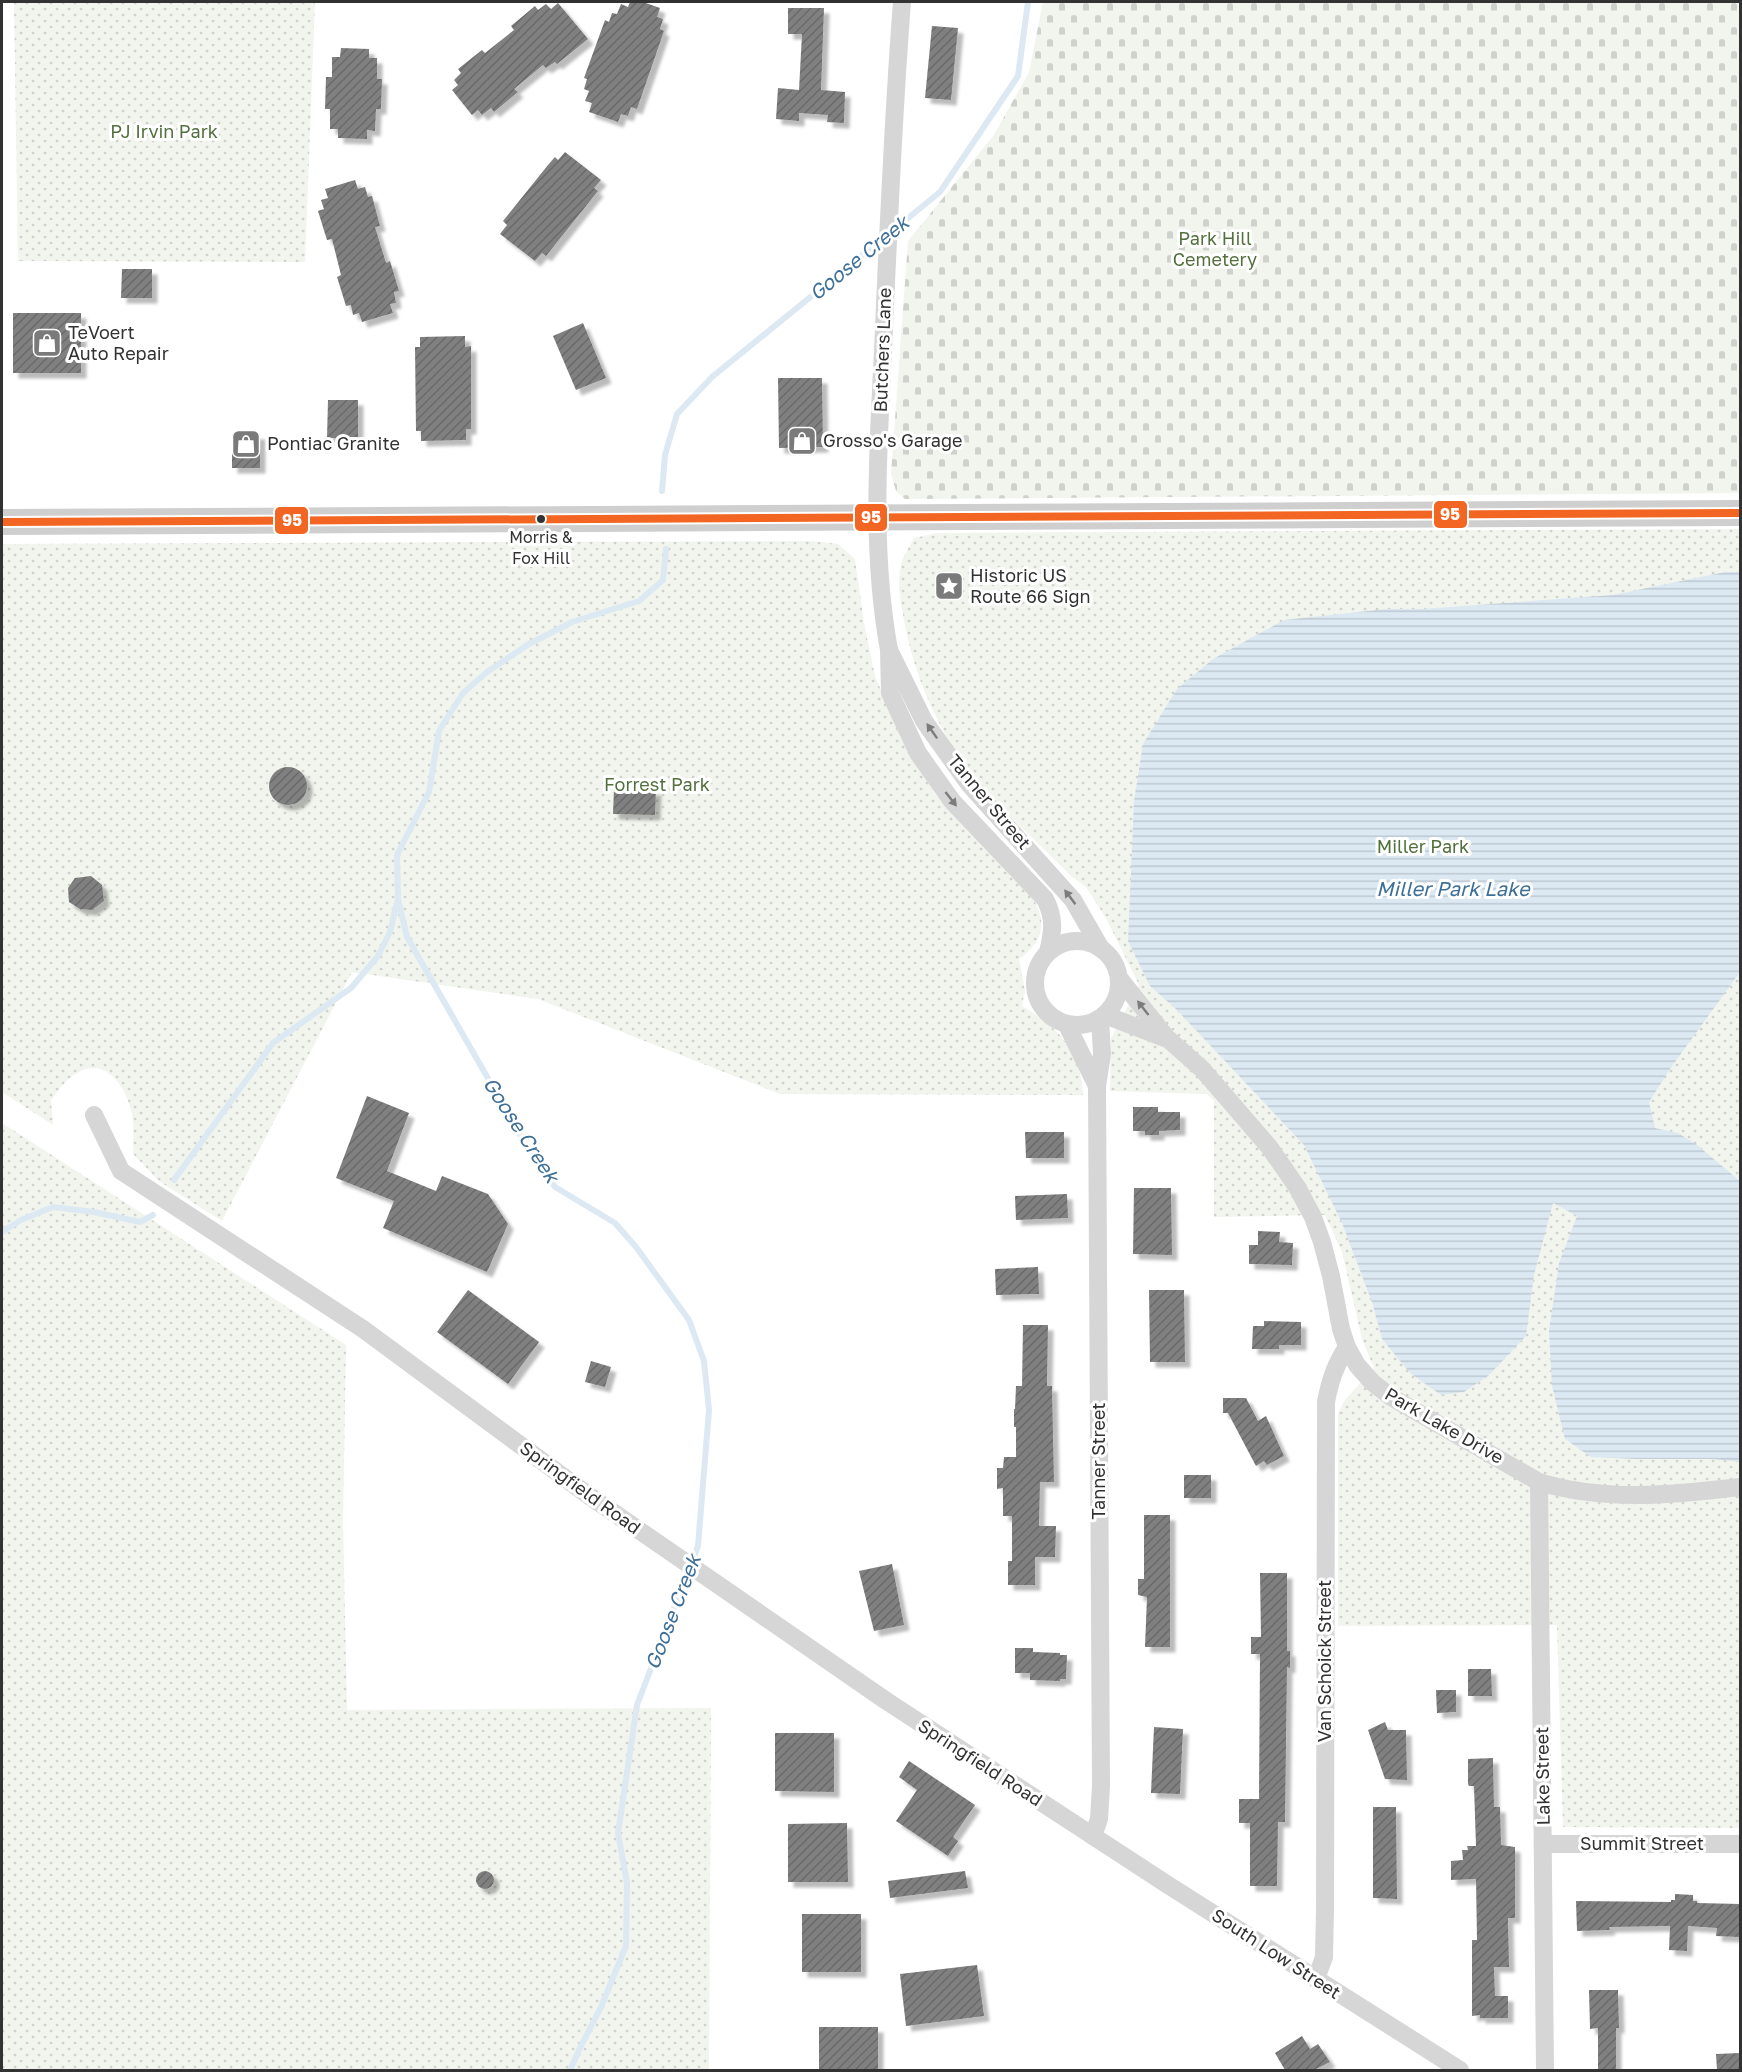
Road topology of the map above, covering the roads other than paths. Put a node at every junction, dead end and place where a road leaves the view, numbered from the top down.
1 (902, 2) edge
2 (1740, 513) edge
3 (877, 518) junction
4 (2, 522) edge
5 (889, 650) junction
6 (1100, 947) junction
7 (1048, 952) junction
8 (1119, 978) junction
9 (1103, 1017) junction
10 (1067, 1025) junction
11 (1167, 1038) junction
12 (1097, 1086) junction
13 (94, 1115) dead end
14 (1347, 1347) junction
15 (1539, 1482) junction
16 (1740, 1487) edge
17 (1093, 1836) junction
18 (1544, 1844) junction
19 (1740, 1844) edge
20 (1316, 1979) junction
21 (1460, 2070) edge
22 (1545, 2070) edge

1 - 3 street, Butchers Lane
2 - 3 main road
3 - 4 main road
3 - 5 street, Tanner Street
6 -> 5 street, Tanner Street
5 -> 7 street, Tanner Street
6 - 7 street
6 - 8 street
7 - 10 street
8 - 9 street
11 -> 8 street, Park Lake Drive
9 - 10 street
9 - 11 street, Park Lake Drive
9 - 12 street, Tanner Street
10 - 12 street, Tanner Street
11 - 14 street, Park Lake Drive
12 - 17 street, Tanner Street
13 - 17 street, Springfield Road
14 - 15 street, Park Lake Drive
14 - 20 street, Van Schoick Street
15 - 16 street, Park Lake Drive
15 - 18 street, Lake Street
17 - 20 street, South Low Street
18 - 19 street, Summit Street
18 - 22 street, Lake Street
20 - 21 street, South Low Street

